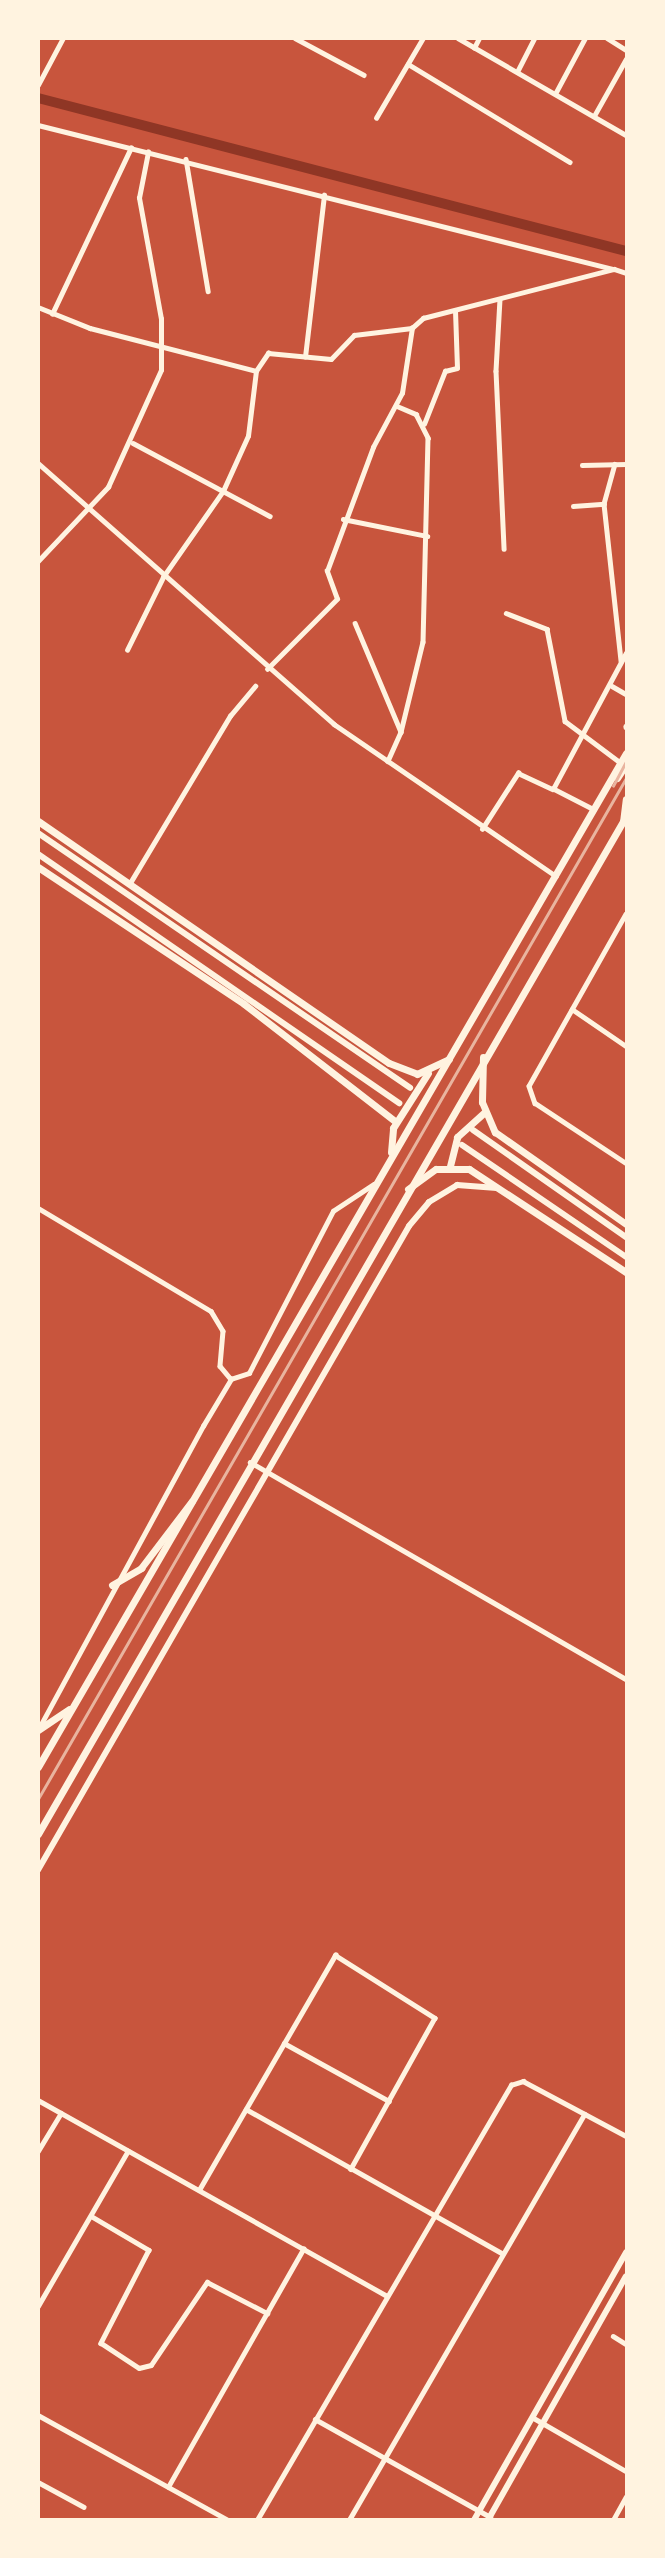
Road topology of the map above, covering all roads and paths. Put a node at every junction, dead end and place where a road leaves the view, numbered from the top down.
1 (63, 38) edge
2 (295, 38) edge
3 (423, 38) edge
4 (458, 38) edge
5 (479, 38) edge
6 (534, 38) edge
7 (585, 38) edge
8 (607, 38) edge
9 (474, 48) junction
10 (626, 50) edge
11 (626, 59) edge
12 (408, 64) junction
13 (516, 72) junction
14 (364, 75) dead end
15 (38, 85) edge
16 (555, 94) junction
17 (594, 116) junction
18 (376, 118) dead end
19 (38, 125) edge
20 (626, 135) edge
21 (131, 148) junction
22 (148, 152) junction
23 (186, 159) junction
24 (569, 162) dead end
25 (324, 195) junction
26 (614, 270) junction
27 (626, 273) edge
28 (208, 291) dead end
29 (500, 299) junction
30 (38, 307) edge
31 (455, 311) junction
32 (52, 314) junction
33 (412, 328) junction
34 (164, 346) junction
35 (305, 357) junction
36 (256, 371) junction
37 (397, 405) junction
38 (424, 424) junction
39 (133, 443) junction
40 (38, 463) edge
41 (615, 464) junction
42 (626, 464) edge
43 (582, 465) dead end
44 (223, 491) junction
45 (604, 504) junction
46 (573, 506) dead end
47 (91, 509) junction
48 (270, 516) dead end
49 (344, 519) junction
50 (427, 536) junction
51 (504, 549) dead end
52 (38, 561) edge
53 (163, 577) junction
54 (506, 613) dead end
55 (355, 623) dead end
56 (127, 650) dead end
57 (626, 653) edge
58 (621, 662) junction
59 (267, 670) junction
60 (612, 686) junction
61 (255, 687) dead end
62 (626, 694) edge
63 (401, 732) junction
64 (582, 738) junction
65 (626, 753) edge
66 (388, 761) junction
67 (624, 763) edge
68 (553, 789) junction
69 (626, 799) edge
70 (596, 807) junction
71 (625, 819) edge
72 (38, 821) edge
73 (482, 829) junction
74 (38, 833) edge
75 (38, 854) edge
76 (38, 867) edge
77 (556, 876) junction
78 (130, 883) junction
79 (626, 914) edge
80 (572, 1009) junction
81 (626, 1046) edge
82 (483, 1056) junction
83 (450, 1059) junction
84 (428, 1073) junction
85 (410, 1088) dead end
86 (399, 1102) dead end
87 (484, 1113) junction
88 (396, 1122) junction
89 (473, 1130) dead end
90 (463, 1145) dead end
91 (391, 1154) junction
92 (626, 1163) edge
93 (450, 1166) junction
94 (377, 1182) junction
95 (502, 1188) junction
96 (405, 1192) junction
97 (38, 1208) edge
98 (626, 1224) edge
99 (626, 1237) edge
100 (626, 1257) edge
101 (626, 1272) edge
102 (231, 1379) junction
103 (249, 1461) junction
104 (269, 1472) junction
105 (193, 1501) junction
106 (113, 1585) junction
107 (626, 1679) edge
108 (79, 1698) junction
109 (38, 1729) edge
110 (38, 1767) edge
111 (38, 1833) edge
112 (38, 1870) edge
113 (284, 2043) junction
114 (38, 2100) edge
115 (389, 2101) junction
116 (246, 2109) junction
117 (61, 2113) junction
118 (584, 2114) junction
119 (626, 2136) edge
120 (38, 2151) edge
121 (128, 2151) junction
122 (351, 2169) junction
123 (199, 2190) junction
124 (433, 2215) junction
125 (91, 2216) junction
126 (303, 2249) junction
127 (626, 2252) edge
128 (502, 2253) junction
129 (626, 2276) edge
130 (386, 2295) junction
131 (38, 2306) edge
132 (267, 2313) junction
133 (613, 2336) dead end
134 (626, 2344) edge
135 (38, 2415) edge
136 (532, 2417) junction
137 (315, 2419) junction
138 (543, 2423) junction
139 (384, 2457) junction
140 (626, 2471) edge
141 (38, 2482) edge
142 (168, 2487) junction
143 (626, 2497) edge
144 (84, 2507) dead end
145 (479, 2511) junction
146 (489, 2518) edge
147 (228, 2519) edge
148 (257, 2519) edge
149 (349, 2519) edge
150 (474, 2519) edge
151 (613, 2519) edge

1 - 15 street
2 - 14 street
3 - 12 street
4 - 9 street
5 - 9 street
6 - 13 street
7 - 16 street
8 - 10 street
9 - 13 street
11 - 17 street
12 - 18 street
12 - 24 street
13 - 16 street
16 - 17 street
17 - 20 street
19 - 21 street
21 - 22 street
21 - 32 street
22 - 23 street
22 - 34 street
23 - 25 street
23 - 28 street
25 - 26 street
25 - 35 street
26 - 27 street
26 - 29 street
29 - 31 street
29 - 51 street
30 - 32 street
31 - 33 street
31 - 38 street
32 - 34 street
33 - 35 street
33 - 37 street
34 - 36 street
34 - 39 street
35 - 36 street
36 - 44 street
37 - 38 street
37 - 49 street
38 - 50 street
39 - 44 street
39 - 47 street
40 - 47 street
41 - 42 street
41 - 43 street
41 - 45 street
44 - 48 street
44 - 53 street
45 - 46 street
45 - 58 street
47 - 52 street
47 - 53 street
49 - 50 street
49 - 59 street
50 - 63 street
53 - 56 street
53 - 59 street
54 - 64 street
55 - 63 street
57 - 58 street
58 - 60 street
59 - 66 street
60 - 62 street
60 - 64 street
61 - 78 street
63 - 66 street
64 - 67 street
64 - 68 street
65 - 67 main road
66 - 73 street
67 - 70 main road
68 - 70 street
68 - 73 street
69 - 71 main road
70 - 77 main road
71 - 82 main road
72 - 78 main road
73 - 77 street
74 - 85 street
75 - 86 street
76 - 88 main road
77 - 83 main road
78 - 84 main road
79 - 80 street
80 - 81 street
80 - 92 street
82 - 87 main road
82 - 96 main road
83 - 84 main road
83 - 91 main road
84 - 88 main road
87 - 93 main road
87 - 98 main road
88 - 91 main road
89 - 99 street
90 - 100 street
91 - 94 main road
93 - 95 main road
93 - 96 main road
94 - 102 street
94 - 105 main road
95 - 101 main road
95 - 104 street
96 - 103 main road
97 - 102 street
102 - 106 street
103 - 104 street
103 - 111 main road
104 - 107 street
104 - 112 street
105 - 106 main road
105 - 108 main road
106 - 109 street
108 - 109 main road
108 - 110 main road
113 - 115 street
113 - 115 street
113 - 116 street
114 - 117 street
115 - 122 street
116 - 122 street
116 - 123 street
117 - 120 street
117 - 121 street
118 - 119 street
118 - 124 street
118 - 128 street
121 - 123 street
121 - 125 street
122 - 124 street
123 - 126 street
124 - 128 street
124 - 130 street
125 - 131 street
125 - 132 street
126 - 130 street
126 - 132 street
127 - 136 street
128 - 139 street
129 - 138 street
130 - 137 street
132 - 142 street
133 - 134 street
135 - 142 street
136 - 138 street
136 - 145 street
137 - 139 street
137 - 148 street
138 - 140 street
138 - 146 street
139 - 145 street
139 - 149 street
141 - 144 street
142 - 147 street
143 - 151 street
145 - 146 street
145 - 150 street

